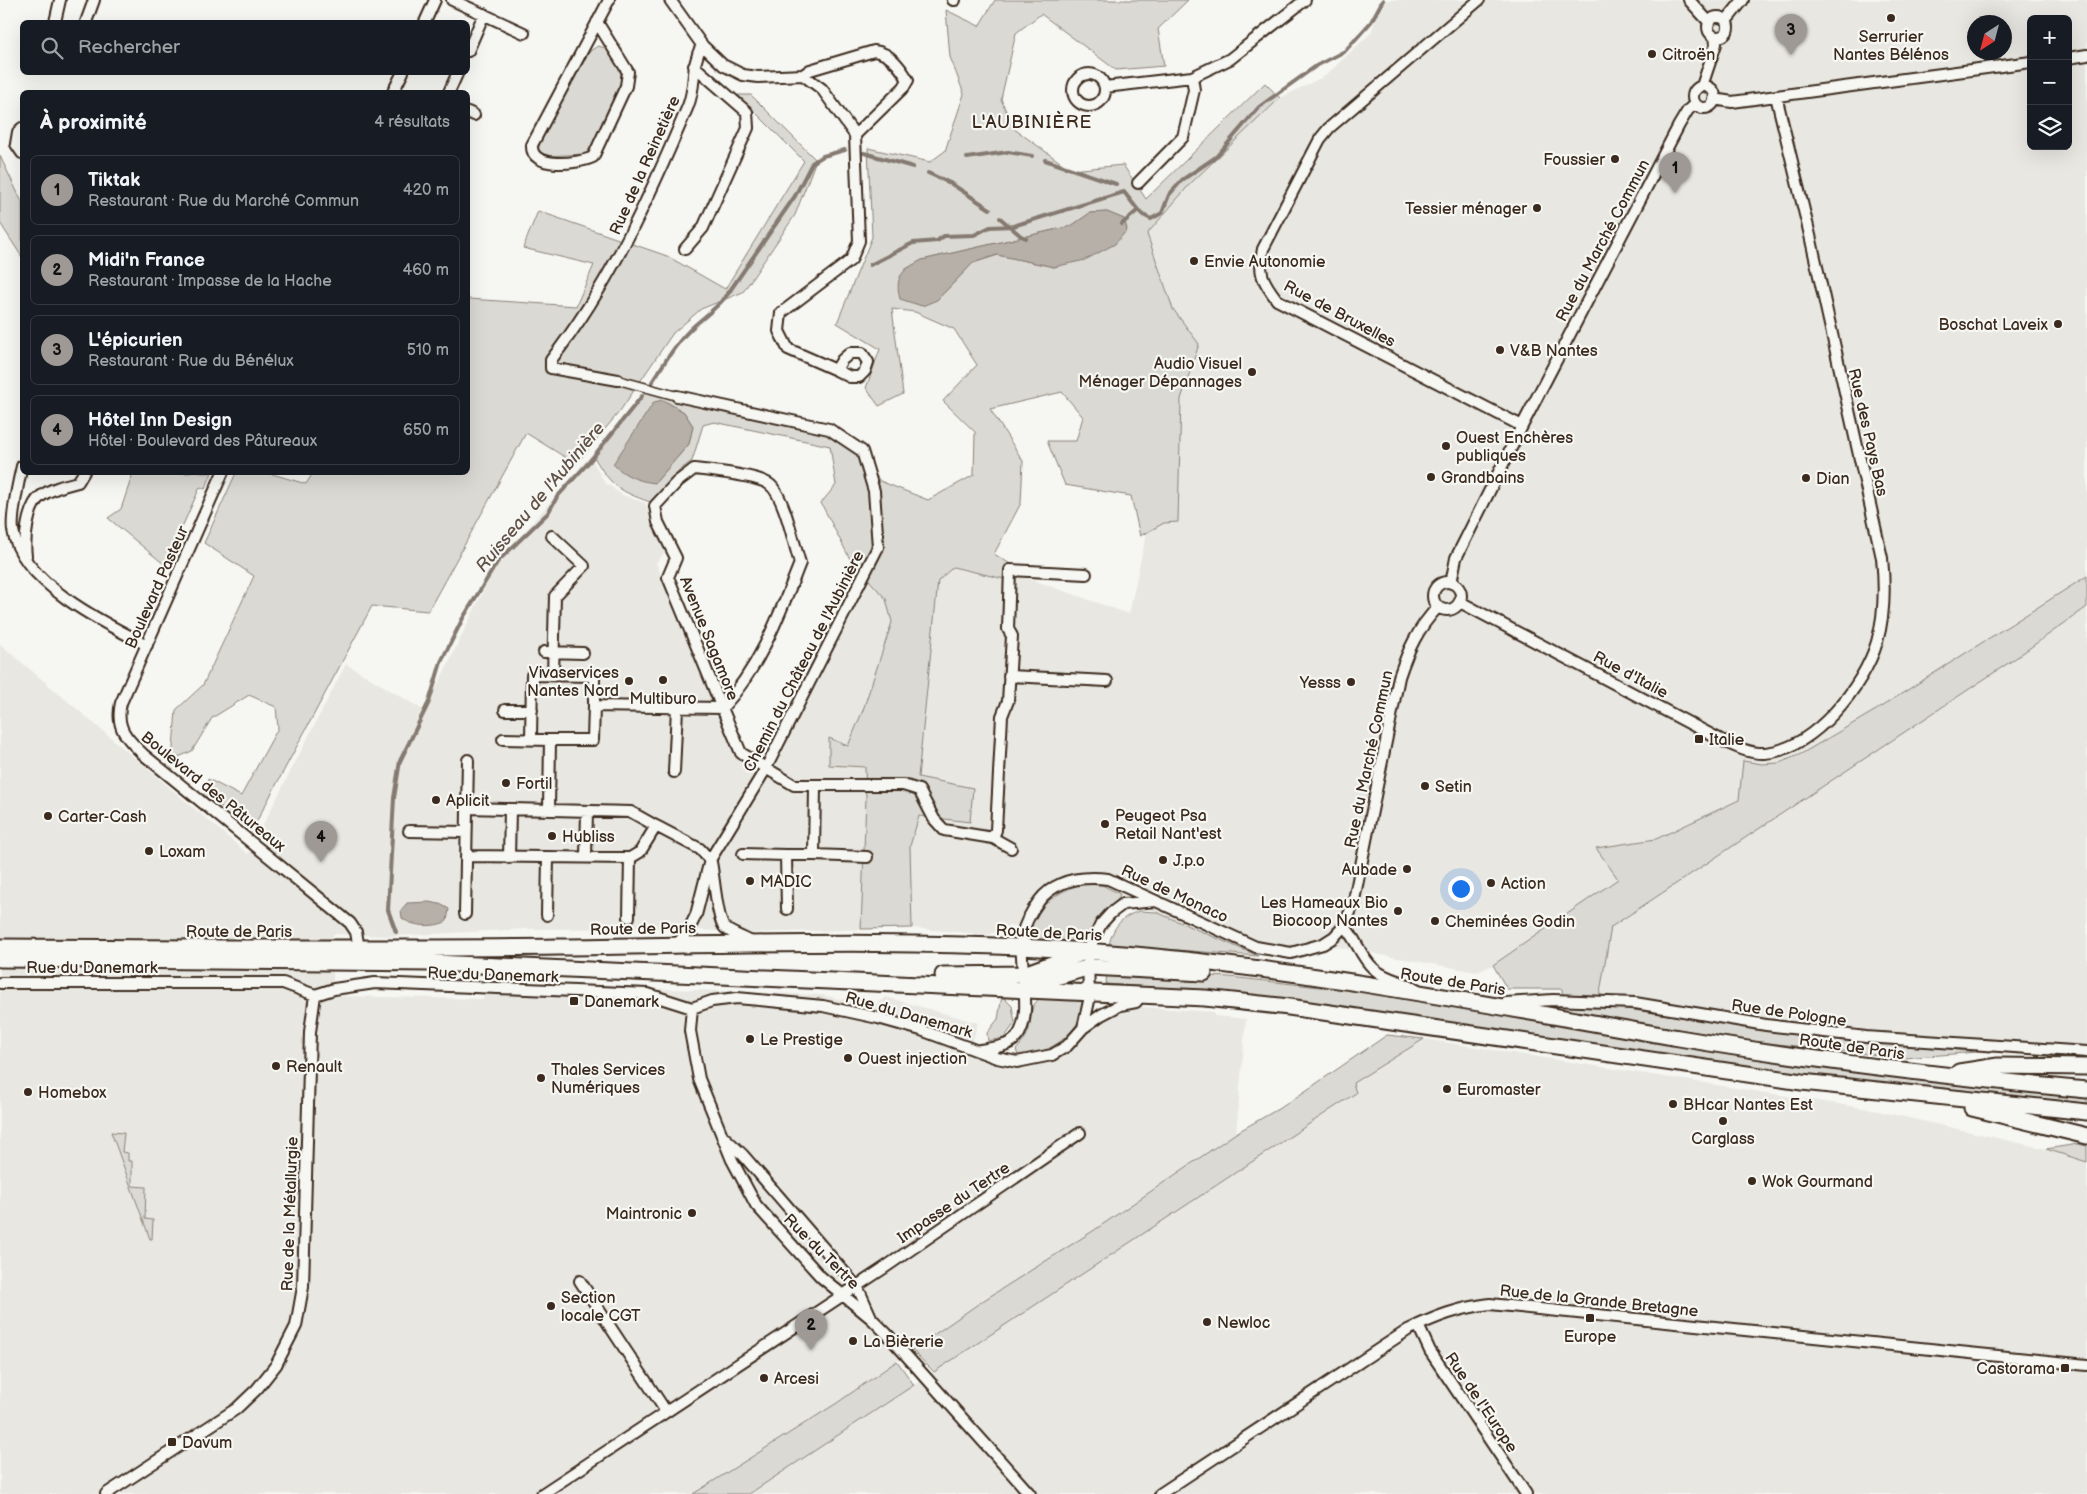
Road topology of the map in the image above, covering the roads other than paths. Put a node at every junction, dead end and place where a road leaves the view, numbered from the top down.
1 (60, 0) edge
2 (94, 0) edge
3 (435, 0) edge
4 (452, 0) edge
5 (609, 0) edge
6 (670, 0) edge
7 (1305, 0) edge
8 (1480, 0) edge
9 (1689, 0) edge
10 (1743, 0) edge
11 (484, 14) junction
12 (55, 20) edge
13 (87, 20) edge
14 (426, 20) edge
15 (1726, 20) junction
16 (597, 22) junction
17 (1709, 22) junction
18 (524, 33) dead end
19 (1716, 37) junction
20 (702, 45) junction
21 (470, 46) edge
22 (2087, 55) edge
23 (2072, 57) edge
24 (2027, 63) edge
25 (694, 66) junction
26 (402, 75) edge
27 (457, 75) edge
28 (803, 75) junction
29 (1192, 77) junction
30 (1702, 86) junction
31 (1105, 87) dead end
32 (394, 90) edge
33 (450, 90) edge
34 (1776, 96) junction
35 (1714, 99) junction
36 (1696, 104) junction
37 (20, 130) edge
38 (855, 135) junction
39 (20, 150) edge
40 (1138, 182) dead end
41 (685, 248) dead end
42 (836, 370) dead end
43 (618, 380) joint
44 (677, 396) joint
45 (1522, 426) junction
46 (21, 475) edge
47 (82, 475) edge
48 (222, 475) edge
49 (552, 536) dead end
50 (26, 560) junction
51 (1086, 574) dead end
52 (1451, 582) junction
53 (1460, 602) junction
54 (1438, 607) junction
55 (148, 644) junction
56 (549, 652) junction
57 (583, 653) dead end
58 (553, 675) junction
59 (1009, 676) junction
60 (1107, 681) dead end
61 (594, 706) junction
62 (677, 708) junction
63 (722, 708) junction
64 (505, 710) dead end
65 (532, 710) junction
66 (119, 714) joint
67 (503, 739) dead end
68 (531, 739) junction
69 (550, 740) junction
70 (1791, 746) joint
71 (468, 760) dead end
72 (765, 770) junction
73 (674, 772) dead end
74 (815, 787) junction
75 (467, 808) junction
76 (510, 810) junction
77 (549, 810) junction
78 (587, 811) junction
79 (656, 826) junction
80 (409, 831) dead end
81 (466, 832) junction
82 (993, 838) junction
83 (1012, 848) dead end
84 (743, 854) dead end
85 (786, 855) junction
86 (814, 855) junction
87 (466, 856) junction
88 (548, 857) junction
89 (586, 857) junction
90 (867, 857) dead end
91 (510, 858) junction
92 (630, 858) junction
93 (710, 860) junction
94 (1157, 901) junction
95 (787, 909) dead end
96 (465, 914) dead end
97 (547, 915) dead end
98 (629, 917) dead end
99 (1344, 926) junction
100 (756, 944) junction
101 (676, 946) junction
102 (0, 947) edge
103 (1022, 947) junction
104 (359, 948) junction
105 (1088, 951) junction
106 (0, 959) edge
107 (1233, 966) junction
108 (1090, 967) junction
109 (1024, 981) junction
110 (0, 983) edge
111 (1089, 992) junction
112 (1142, 994) junction
113 (1423, 994) junction
114 (315, 996) junction
115 (1488, 1004) junction
116 (692, 1008) junction
117 (1083, 1028) junction
118 (979, 1050) junction
119 (2087, 1052) edge
120 (2087, 1067) edge
121 (1939, 1076) junction
122 (2087, 1090) edge
123 (1937, 1098) junction
124 (2087, 1112) edge
125 (1080, 1133) dead end
126 (2087, 1136) edge
127 (724, 1137) junction
128 (580, 1281) dead end
129 (856, 1286) junction
130 (842, 1295) junction
131 (872, 1318) junction
132 (1418, 1325) junction
133 (2087, 1365) edge
134 (665, 1410) junction
135 (106, 1494) edge
136 (542, 1494) edge
137 (1030, 1494) edge
138 (1160, 1494) edge
139 (1526, 1494) edge

1 - 12 street
2 - 13 street
3 - 14 street
4 - 11 street
5 - 16 street
6 - 20 street
7 - 29 street
8 - 45 street, Rue de Bruxelles
9 - 17 street
10 - 15 street
11 - 18 street
11 - 21 street
15 - 17 street
15 - 19 street
16 - 16 street
17 - 19 street
19 - 30 street
20 - 25 street, Rue de la Reinetière
20 - 28 street
22 - 23 street
24 - 34 street
25 - 41 street
25 - 43 street, Rue de la Reinetière
26 - 32 street
27 - 33 street
28 - 38 street
28 - 38 street
29 - 31 street
29 - 40 street
30 - 35 street
30 - 36 street
34 - 35 street
34 - 70 street, Rue des Pays Bas
35 - 36 street
36 - 45 street, Rue du Marché Commun
37 - 39 street
38 - 42 street
43 - 44 street
44 - 72 street, Chemin du Château de l'Aubinière
45 - 52 street, Rue du Marché Commun
46 - 50 street
47 - 50 street
48 - 55 street, Boulevard Pasteur
49 - 56 street
50 - 55 street
51 - 59 street
52 - 53 street
52 - 54 street
53 - 54 street
53 - 70 street, Rue d'Italie
54 - 99 street, Rue du Marché Commun
55 - 66 street, Boulevard Pasteur
56 - 57 street
56 - 58 street
58 - 61 street
58 - 65 street
59 - 60 street
59 - 82 street
61 - 62 street
61 - 69 street
62 - 63 street
62 - 73 street
63 - 63 street, Avenue Sagamore
63 - 72 street, Avenue Sagamore
64 - 65 street
65 - 68 street
66 - 104 street, Boulevard des Pâtureaux
67 - 68 street
68 - 69 street
69 - 77 street
71 - 75 street
72 - 74 street, Avenue Sagamore
72 - 93 street, Chemin du Château de l'Aubinière
74 - 82 street, Avenue Sagamore
74 - 86 street
75 - 76 street
75 - 81 street
76 - 77 street
76 - 91 street
77 - 78 street
78 - 79 street
78 - 89 street
79 - 92 street
79 - 93 street
80 - 81 street
81 - 87 street
82 - 83 street, Avenue Sagamore
84 - 85 street
85 - 86 street
85 - 95 street
86 - 90 street
87 - 91 street
87 - 96 street
88 - 89 street
88 - 91 street
88 - 97 street
89 - 92 street
92 - 98 street
93 - 100 street
93 - 101 street, Chemin du Château de l'Aubinière
94 - 99 street, Rue de Monaco
94 - 103 street, Rue de Monaco
94 - 105 street
99 - 113 street
100 - 101 main road, Route de Paris
100 - 103 main road, Route de Paris
101 - 104 main road, Route de Paris
102 - 104 main road, Route de Paris
103 - 105 main road, Route de Paris
103 - 109 street, Rue de Monaco
105 - 107 main road, Route de Paris
105 - 108 street, Rue du Danemark
105 - 109 main road
106 - 109 main road, Route de Paris
107 - 108 main road
107 - 113 main road, Route de Paris
108 - 109 main road
108 - 111 street, Rue du Danemark
109 - 111 main road, Route de Paris
109 - 118 street, Rue du Danemark
110 - 114 street, Rue du Danemark
111 - 112 main road, Route de Paris
111 - 117 street, Rue du Danemark
112 - 117 street, Rue du Danemark
112 - 123 main road, Route de Paris
113 - 115 main road, Route de Paris
114 - 116 street, Rue du Danemark
114 - 135 street, Rue de la Métallurgie
115 - 119 street, Rue de Pologne
115 - 121 main road, Route de Paris
116 - 118 street, Rue du Danemark
116 - 127 street, Rue du Tertre
117 - 118 street, Rue du Danemark
120 - 121 main road
121 - 122 main road, Route de Paris
123 - 124 main road, Route de Paris
123 - 126 main road
125 - 129 street, Impasse du Tertre
127 - 129 street
127 - 130 street, Rue du Tertre
128 - 134 street
129 - 130 street, Impasse du Tertre
129 - 131 street
130 - 131 street, Rue du Tertre
130 - 134 street, Impasse du Tertre
131 - 137 street, Rue du Tertre
132 - 133 street, Rue de la Grande Bretagne
132 - 138 street, Rue de la Grande Bretagne
132 - 139 street, Rue de l'Europe
134 - 136 street, Impasse du Tertre

